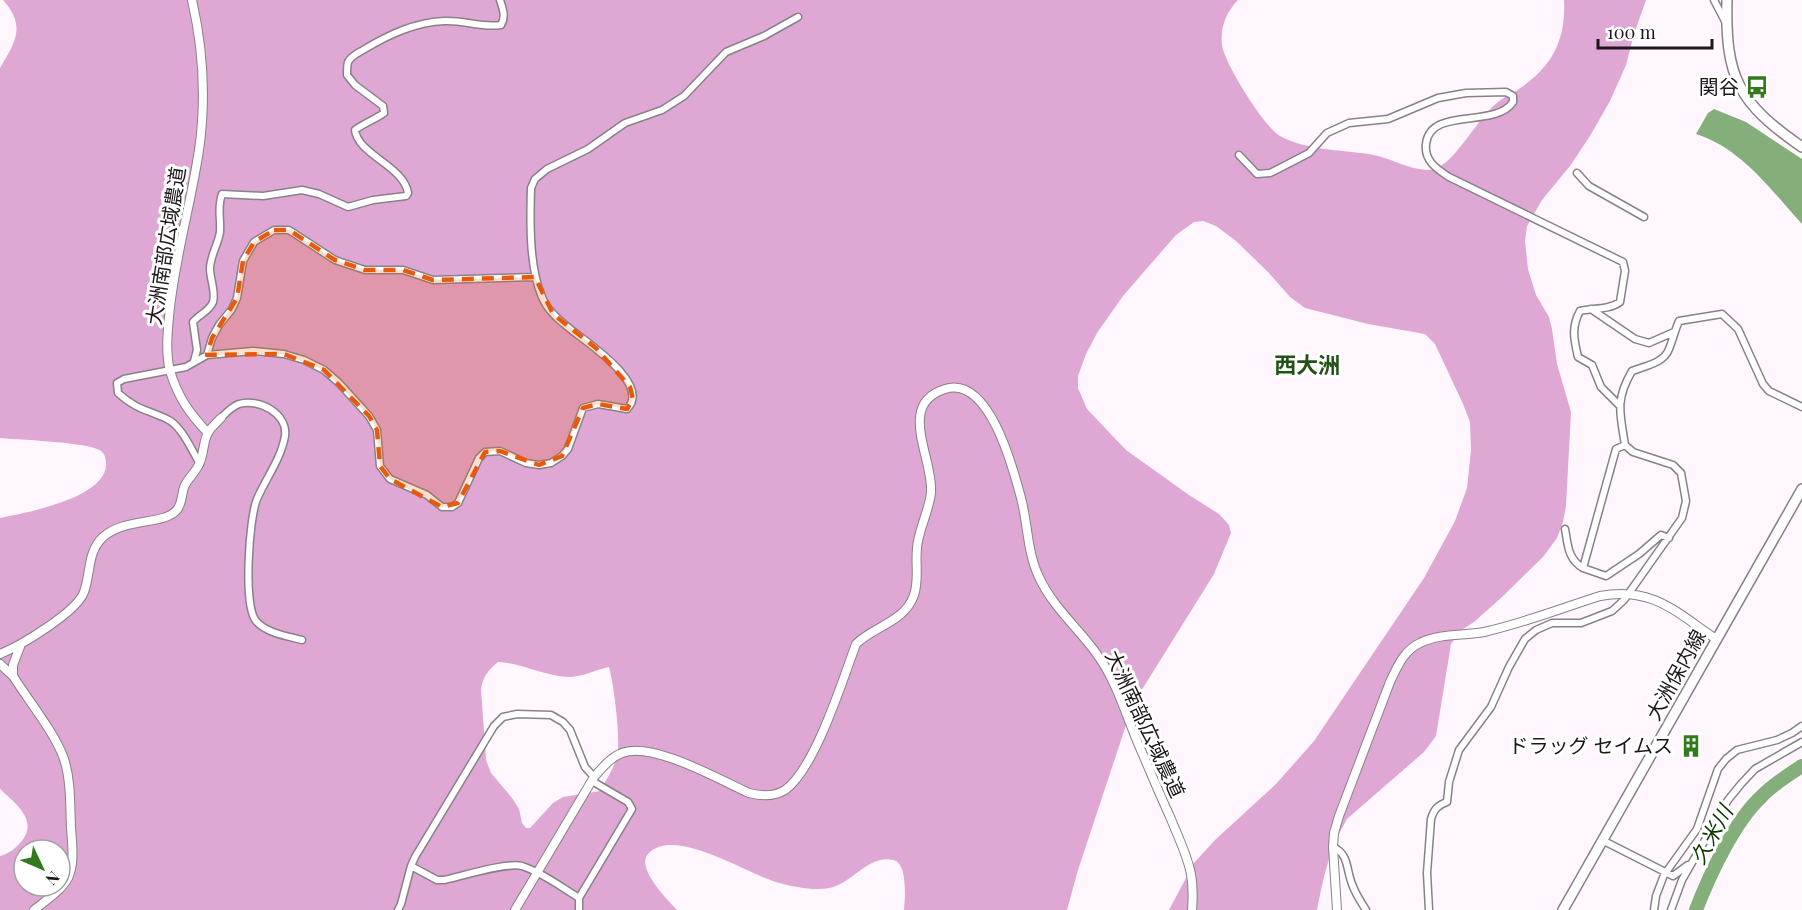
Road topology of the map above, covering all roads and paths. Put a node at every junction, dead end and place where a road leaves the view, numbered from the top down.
1 (192, 0) edge
2 (500, 0) edge
3 (1714, 0) edge
4 (1727, 0) edge
5 (798, 17) dead end
6 (1726, 23) junction
7 (1802, 147) edge
8 (1239, 155) dead end
9 (1577, 173) dead end
10 (1644, 216) dead end
11 (535, 277) junction
12 (1591, 308) junction
13 (1674, 332) junction
14 (207, 355) junction
15 (194, 361) junction
16 (170, 369) junction
17 (1619, 405) junction
18 (1802, 407) edge
19 (221, 418) joint
20 (208, 433) junction
21 (1625, 445) junction
22 (200, 464) junction
23 (1802, 489) edge
24 (1565, 529) dead end
25 (1669, 538) junction
26 (1583, 568) junction
27 (1629, 593) junction
28 (1716, 639) junction
29 (302, 640) dead end
30 (21, 642) junction
31 (0, 654) edge
32 (0, 664) edge
33 (13, 676) junction
34 (1802, 726) edge
35 (1802, 742) edge
36 (593, 779) junction
37 (1602, 840) junction
38 (1333, 847) junction
39 (1694, 859) junction
40 (411, 866) junction
41 (537, 873) junction
42 (1665, 873) junction
43 (579, 898) junction
44 (34, 910) edge
45 (398, 910) edge
46 (515, 910) edge
47 (579, 910) edge
48 (1192, 910) edge
49 (1337, 910) edge
50 (1366, 910) edge
51 (1429, 910) edge
52 (1563, 910) edge
53 (1654, 910) edge
54 (1671, 910) edge

1 - 16 street, 大洲南部広域農道
2 - 15 street
3 - 6 street
4 - 6 main road
5 - 11 street
6 - 7 main road
8 - 12 street
9 - 10 street
11 - 14 street
11 - 14 street
12 - 13 street
12 - 17 street
13 - 17 street
13 - 18 street
14 - 15 street
15 - 16 street
16 - 20 street, 大洲南部広域農道
16 - 22 street
17 - 21 street
19 - 20 street
19 - 29 street
20 - 22 street
21 - 25 street
21 - 26 street
22 - 30 street
23 - 28 main road, 大洲保内線
24 - 26 street
25 - 26 street
25 - 27 street
27 - 28 street
27 - 38 street
27 - 51 street
28 - 37 main road, 大洲保内線
30 - 31 street
30 - 33 street
32 - 33 street
33 - 44 street
34 - 42 street
35 - 39 street
36 - 40 street
36 - 41 street, 大洲南部広域農道
36 - 43 street
36 - 48 street, 大洲南部広域農道
37 - 42 street
37 - 52 main road, 大洲保内線
38 - 49 street
38 - 50 street
39 - 42 street
39 - 54 street
40 - 41 street
40 - 45 street
41 - 43 street
41 - 46 street, 大洲南部広域農道
42 - 53 street
43 - 47 street

